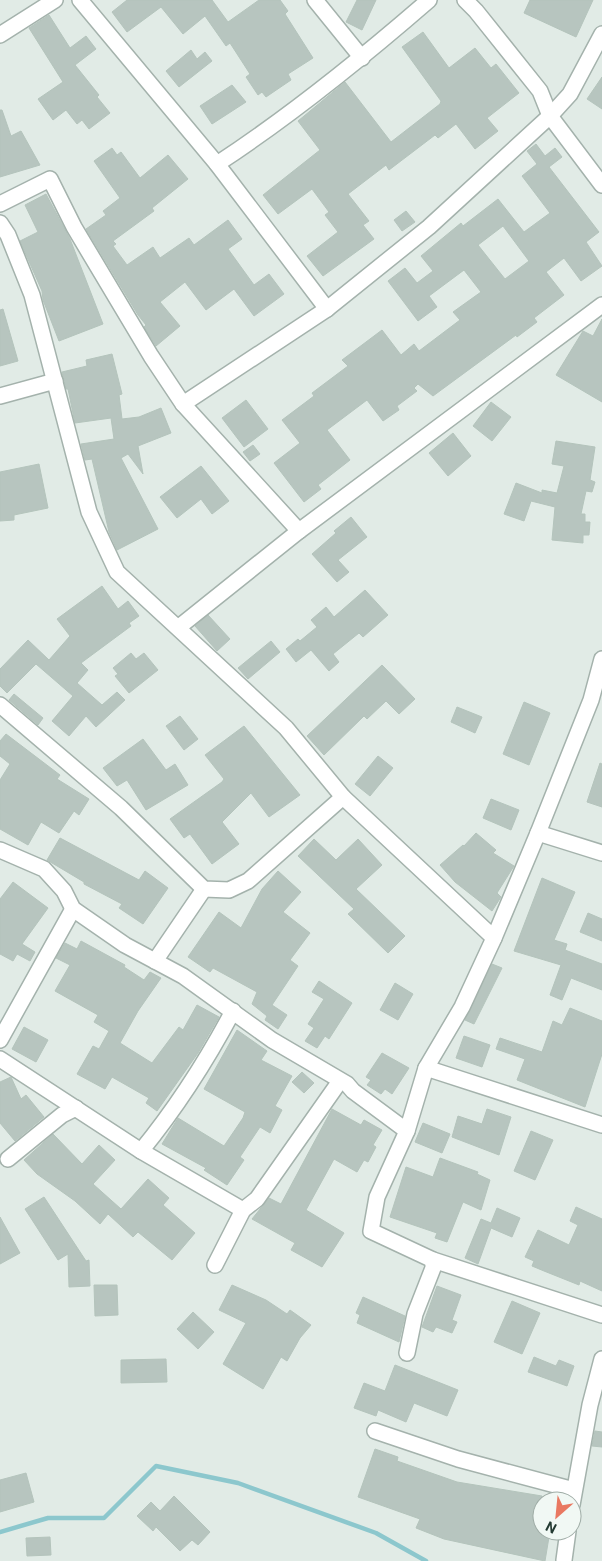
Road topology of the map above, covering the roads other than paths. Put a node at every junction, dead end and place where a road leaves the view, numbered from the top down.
1 (55, 0) edge
2 (80, 0) edge
3 (315, 0) edge
4 (429, 0) edge
5 (465, 0) edge
6 (602, 34) edge
7 (0, 35) edge
8 (362, 58) junction
9 (550, 116) junction
10 (217, 164) junction
11 (602, 185) edge
12 (0, 204) edge
13 (0, 222) edge
14 (602, 305) edge
15 (327, 309) junction
16 (55, 381) junction
17 (0, 396) edge
18 (183, 404) junction
19 (299, 531) junction
20 (179, 627) junction
21 (602, 659) edge
22 (0, 705) edge
23 (343, 797) junction
24 (538, 834) junction
25 (0, 850) edge
26 (602, 853) edge
27 (204, 889) junction
28 (73, 909) junction
29 (494, 938) junction
30 (155, 961) junction
31 (234, 1011) junction
32 (0, 1040) edge
33 (0, 1059) edge
34 (426, 1068) junction
35 (340, 1081) junction
36 (76, 1108) junction
37 (601, 1122) edge
38 (406, 1131) junction
39 (141, 1151) junction
40 (8, 1159) dead end
41 (243, 1210) junction
42 (433, 1260) junction
43 (215, 1265) dead end
44 (602, 1315) edge
45 (407, 1353) dead end
46 (602, 1359) edge
47 (375, 1431) dead end
48 (555, 1491) edge
49 (574, 1491) edge
50 (567, 1541) edge
51 (564, 1560) edge

1 - 7 street
2 - 10 street
3 - 8 street
4 - 8 street
5 - 9 street
6 - 9 street
8 - 10 street
9 - 11 street
9 - 15 street
10 - 15 street
12 - 18 street
13 - 16 street
14 - 19 street
15 - 18 street
16 - 17 street
16 - 20 street
18 - 19 street
19 - 20 street
20 - 23 street
21 - 24 street
22 - 27 street
23 - 27 street
23 - 29 street
24 - 26 street
24 - 29 street
25 - 28 street
27 - 30 street
28 - 30 street
28 - 32 street
29 - 34 street
30 - 31 street
31 - 35 street
31 - 39 street
33 - 36 street
34 - 37 street
34 - 38 street
35 - 38 street
35 - 41 street
36 - 39 street
36 - 40 street
38 - 42 street
39 - 41 street
41 - 43 street
42 - 44 street
42 - 45 street
46 - 49 street
47 - 48 street
50 - 51 street

